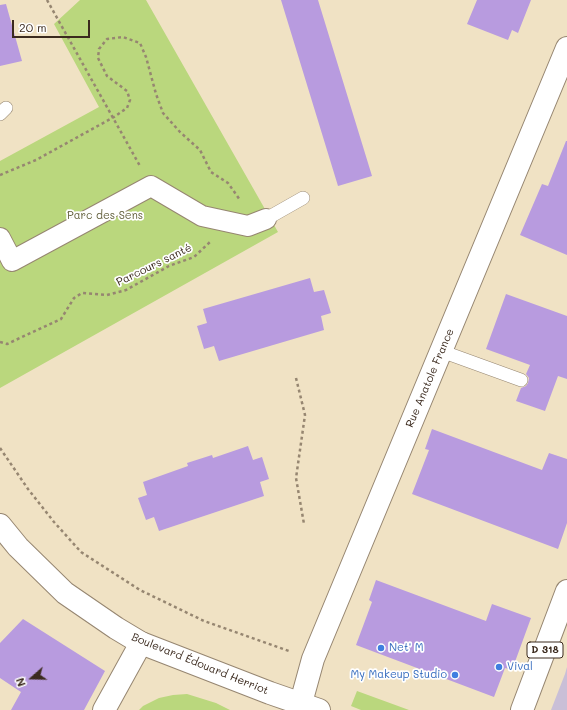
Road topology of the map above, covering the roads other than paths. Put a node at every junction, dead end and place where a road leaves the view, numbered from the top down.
1 (567, 48) edge
2 (303, 198) dead end
3 (266, 219) joint
4 (0, 238) edge
5 (440, 352) junction
6 (522, 380) dead end
7 (0, 526) edge
8 (567, 591) edge
9 (141, 643) junction
10 (306, 708) edge
11 (104, 710) edge
12 (522, 710) edge

1 - 5 street, Rue Anatole France
2 - 3 lane
3 - 4 street
5 - 6 lane
5 - 10 street, Rue Anatole France
7 - 9 street, Boulevard Édouard Herriot
8 - 12 street, D 318
9 - 10 street, Boulevard Édouard Herriot
9 - 11 street

